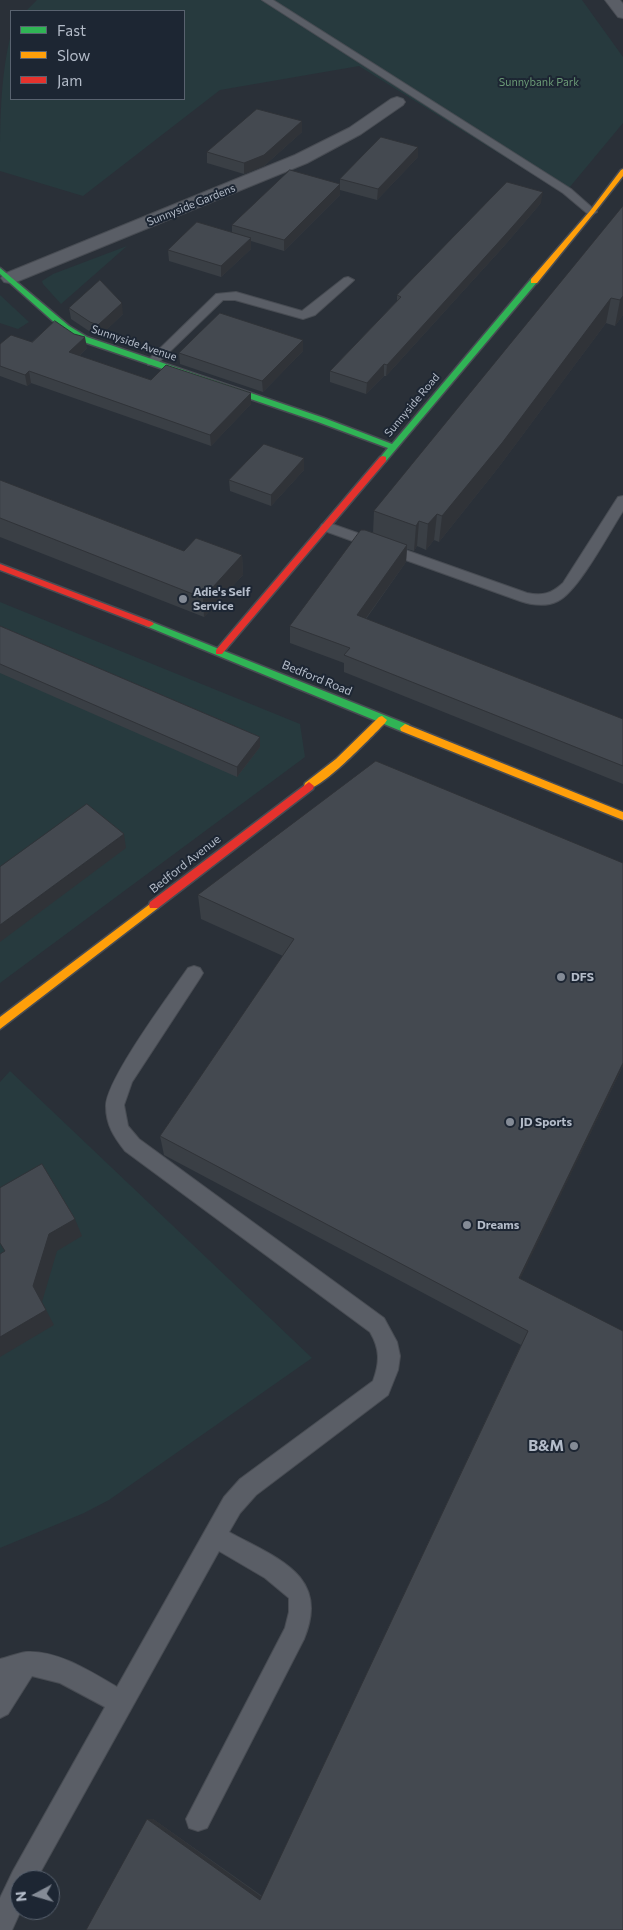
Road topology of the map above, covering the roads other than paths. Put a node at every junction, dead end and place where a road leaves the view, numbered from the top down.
1 (267, 0) edge
2 (612, 0) edge
3 (623, 14) edge
4 (397, 102) dead end
5 (368, 122) junction
6 (386, 128) dead end
7 (623, 171) edge
8 (592, 212) junction
9 (5, 274) edge
10 (348, 280) dead end
11 (152, 362) junction
12 (393, 447) junction
13 (623, 500) edge
14 (327, 527) junction
15 (0, 566) edge
16 (219, 652) junction
17 (382, 720) junction
18 (623, 816) edge
19 (194, 973) dead end
20 (0, 1024) edge
21 (214, 1536) junction
22 (26, 1664) junction
23 (0, 1670) edge
24 (121, 1703) junction
25 (0, 1706) edge
26 (198, 1819) dead end
27 (28, 1870) edge
28 (10, 1905) edge
29 (0, 1926) edge

1 - 8 lane
2 - 3 street
4 - 5 street, Sunnyside Gardens
5 - 6 street
5 - 9 street, Sunnyside Gardens
7 - 8 street, Sunnyside Road
8 - 12 street, Sunnyside Road
9 - 11 street, Sunnyside Avenue
10 - 11 lane
11 - 12 street, Sunnyside Avenue
12 - 14 street, Sunnyside Road
13 - 14 lane
14 - 16 street, Sunnyside Road
15 - 16 street, Bedford Road
16 - 17 street, Bedford Road
17 - 18 street, Bedford Road
17 - 20 street, Bedford Avenue
19 - 21 lane
21 - 24 lane
21 - 26 lane
22 - 23 lane
22 - 24 lane
22 - 25 lane
24 - 27 lane
28 - 29 lane

